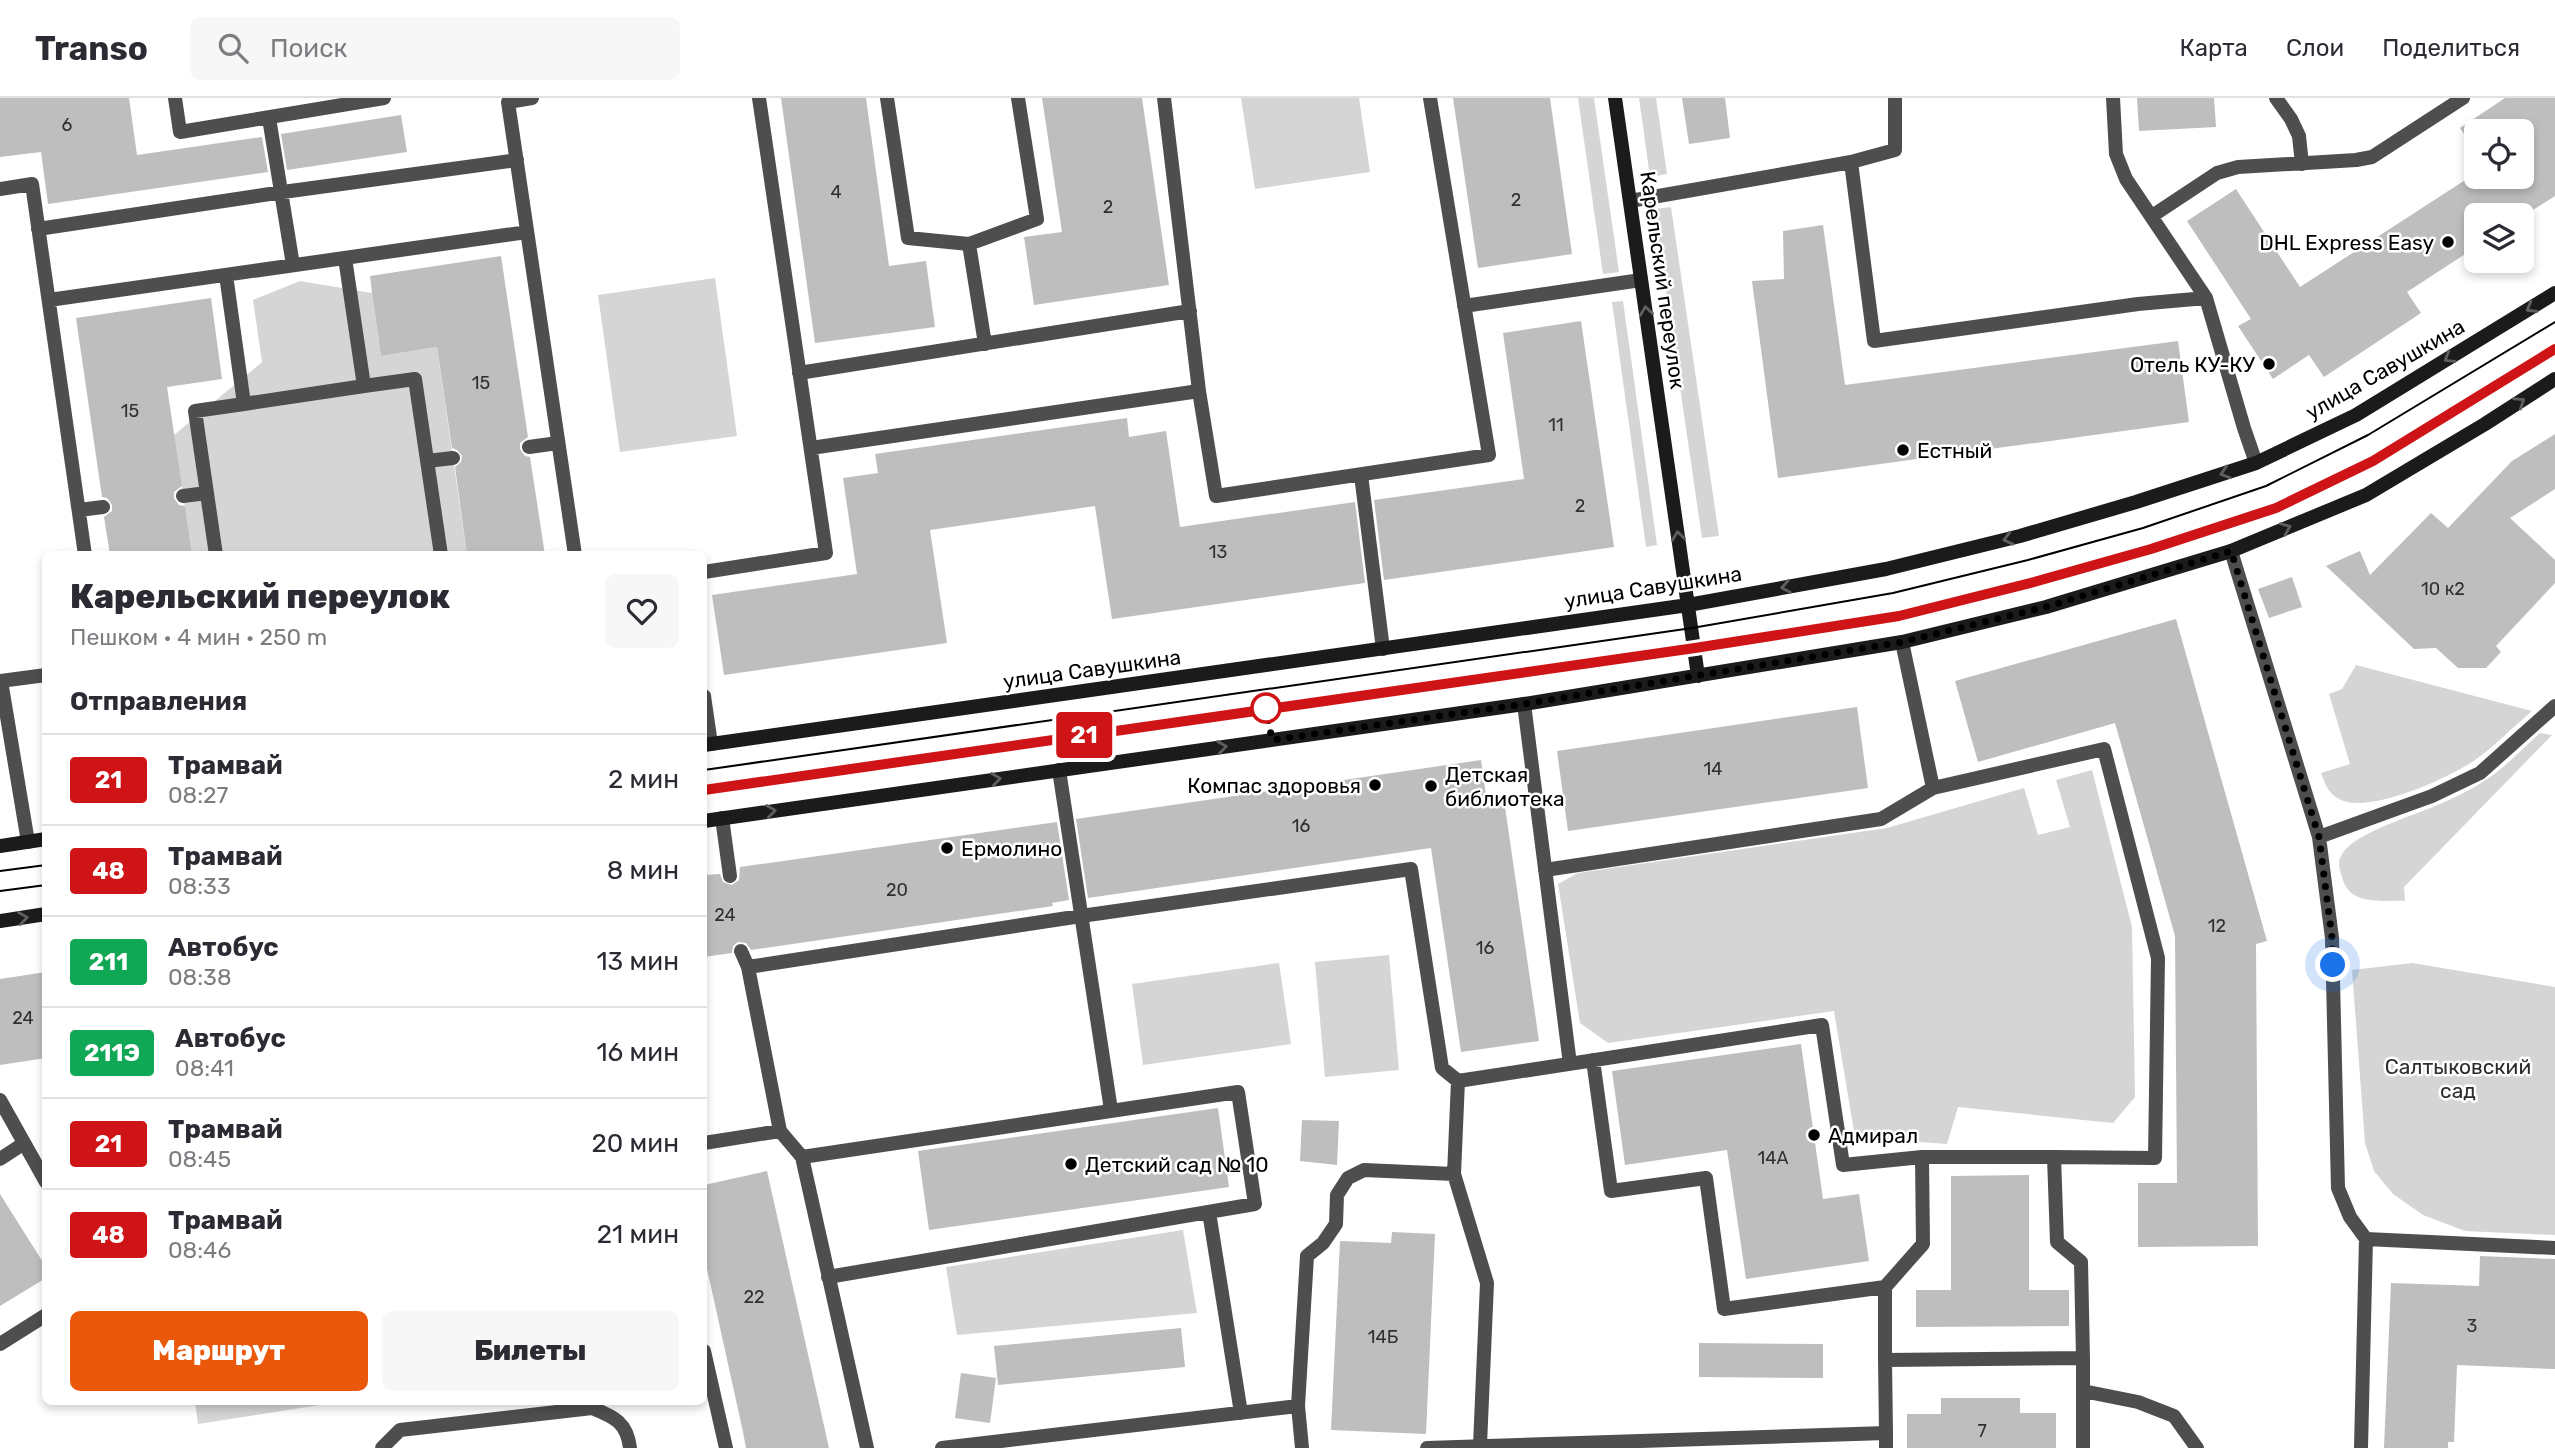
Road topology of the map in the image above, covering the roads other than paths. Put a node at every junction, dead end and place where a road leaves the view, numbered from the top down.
1 (174, 98) edge
2 (384, 98) edge
3 (532, 98) edge
4 (759, 98) edge
5 (887, 98) edge
6 (1018, 98) edge
7 (1164, 98) edge
8 (1430, 98) edge
9 (1615, 98) edge
10 (1895, 98) edge
11 (2113, 98) edge
12 (2276, 98) edge
13 (2463, 98) edge
14 (270, 118) junction
15 (517, 160) junction
16 (1851, 162) junction
17 (2302, 163) junction
18 (0, 189) edge
19 (283, 192) junction
20 (1630, 201) junction
21 (2152, 216) junction
22 (38, 229) junction
23 (527, 232) junction
24 (969, 244) junction
25 (345, 258) junction
26 (293, 265) junction
27 (226, 275) junction
28 (1641, 279) junction
29 (2555, 293) edge
30 (2206, 298) junction
31 (49, 300) junction
32 (1464, 306) junction
33 (1190, 311) junction
34 (985, 344) junction
35 (799, 373) junction
36 (2555, 379) edge
37 (363, 386) junction
38 (1199, 391) junction
39 (244, 404) junction
40 (558, 443) junction
41 (529, 447) dead end
42 (811, 448) junction
43 (453, 458) dead end
44 (427, 461) junction
45 (2256, 463) junction
46 (1361, 475) junction
47 (207, 493) junction
48 (183, 496) dead end
49 (103, 507) dead end
50 (79, 510) junction
51 (84, 551) edge
52 (215, 551) edge
53 (440, 551) edge
54 (574, 551) edge
55 (2231, 551) junction
56 (707, 572) edge
57 (1688, 605) junction
58 (1902, 642) junction
59 (1383, 649) junction
60 (42, 676) edge
61 (1698, 676) junction
62 (1, 681) edge
63 (1524, 704) junction
64 (2555, 706) edge
65 (707, 745) edge
66 (1059, 770) junction
67 (1933, 789) junction
68 (722, 818) junction
69 (707, 820) edge
70 (2319, 837) junction
71 (42, 840) edge
72 (28, 842) junction
73 (0, 846) edge
74 (1545, 870) junction
75 (730, 876) dead end
76 (42, 915) edge
77 (1081, 916) junction
78 (0, 921) edge
79 (741, 951) dead end
80 (748, 967) junction
81 (1593, 1060) junction
82 (1570, 1064) junction
83 (1458, 1081) junction
84 (0, 1100) edge
85 (1111, 1110) junction
86 (780, 1131) junction
87 (707, 1143) edge
88 (23, 1144) junction
89 (802, 1157) junction
90 (1922, 1157) junction
91 (2054, 1157) junction
92 (0, 1159) edge
93 (1454, 1174) junction
94 (42, 1175) edge
95 (1209, 1212) junction
96 (2366, 1240) junction
97 (2555, 1248) edge
98 (828, 1277) junction
99 (1885, 1287) junction
100 (42, 1318) edge
101 (0, 1344) edge
102 (2083, 1358) junction
103 (1885, 1360) junction
104 (707, 1364) edge
105 (2083, 1391) junction
106 (1298, 1406) junction
107 (1241, 1413) junction
108 (1886, 1441) edge
109 (1743, 1442) edge
110 (1480, 1445) junction
111 (1529, 1446) edge
112 (382, 1448) edge
113 (630, 1448) edge
114 (726, 1448) edge
115 (867, 1448) edge
116 (942, 1448) edge
117 (1302, 1448) edge
118 (1427, 1448) edge
119 (2083, 1448) edge
120 (2197, 1448) edge
121 (2361, 1448) edge

1 - 14 lane
2 - 14 lane
3 - 15 lane
4 - 35 lane
5 - 24 lane
6 - 24 lane
7 - 33 lane
8 - 32 lane
9 - 20 main road, Карельский переулок
10 - 16 lane
11 - 21 lane
12 - 17 lane
13 - 17 lane
14 - 19 lane
15 - 19 lane
15 - 23 lane
16 - 20 lane
16 - 30 lane
17 - 21 lane
18 - 22 lane
19 - 22 lane
19 - 26 lane
20 - 28 main road, Карельский переулок
21 - 30 lane
22 - 31 lane
23 - 25 lane
23 - 40 lane
24 - 34 lane
25 - 26 lane
25 - 37 lane
26 - 27 lane
27 - 31 lane
27 - 39 lane
28 - 32 lane
57 -> 28 main road, Карельский переулок
29 -> 45 main road, улица Савушкина
30 - 45 lane
31 - 50 lane
32 - 46 lane
33 - 34 lane
33 - 38 lane
34 - 35 lane
35 - 42 lane
55 -> 36 main road
37 - 39 lane
37 - 44 lane
38 - 42 lane
38 - 46 lane
39 - 47 lane
40 - 41 lane
40 - 54 lane
42 - 56 lane
43 - 44 lane
44 - 53 lane
45 -> 57 main road, улица Савушкина
46 - 59 lane
47 - 48 lane
47 - 52 lane
49 - 50 lane
50 - 51 lane
55 - 58 main road
55 - 70 lane
57 - 59 main road, улица Савушкина
57 - 61 main road, Карельский переулок
58 - 61 main road
58 - 67 lane
59 - 65 main road, улица Савушкина
60 - 62 lane
61 - 63 main road
62 - 72 lane
66 -> 63 main road
63 - 74 lane
64 - 70 lane
68 -> 66 main road
66 - 77 lane
67 - 74 lane
67 - 91 lane
68 - 69 main road
68 - 75 lane
70 - 96 lane
71 - 72 main road
72 - 73 main road
74 - 82 lane
78 -> 76 main road
77 - 80 lane
77 - 83 lane
77 - 85 lane
79 - 80 lane
80 - 86 lane
81 - 82 lane
81 - 90 lane
81 - 99 lane
82 - 83 lane
83 - 93 lane
84 - 88 lane
85 - 89 lane
85 - 95 lane
86 - 87 lane
86 - 89 lane
88 - 92 lane
88 - 94 lane
89 - 98 lane
90 - 91 lane
90 - 99 lane
91 - 102 lane
93 - 106 lane
93 - 110 lane
95 - 98 lane
95 - 107 lane
96 - 97 lane
96 - 121 lane
98 - 115 lane
99 - 103 lane
100 - 101 lane
102 - 103 lane
102 - 105 lane
103 - 108 lane
104 - 114 lane
105 - 119 lane
105 - 120 lane
106 - 107 lane
106 - 117 lane
107 - 116 lane
108 - 109 lane
109 - 111 lane
110 - 111 lane
110 - 118 lane
112 - 113 lane

